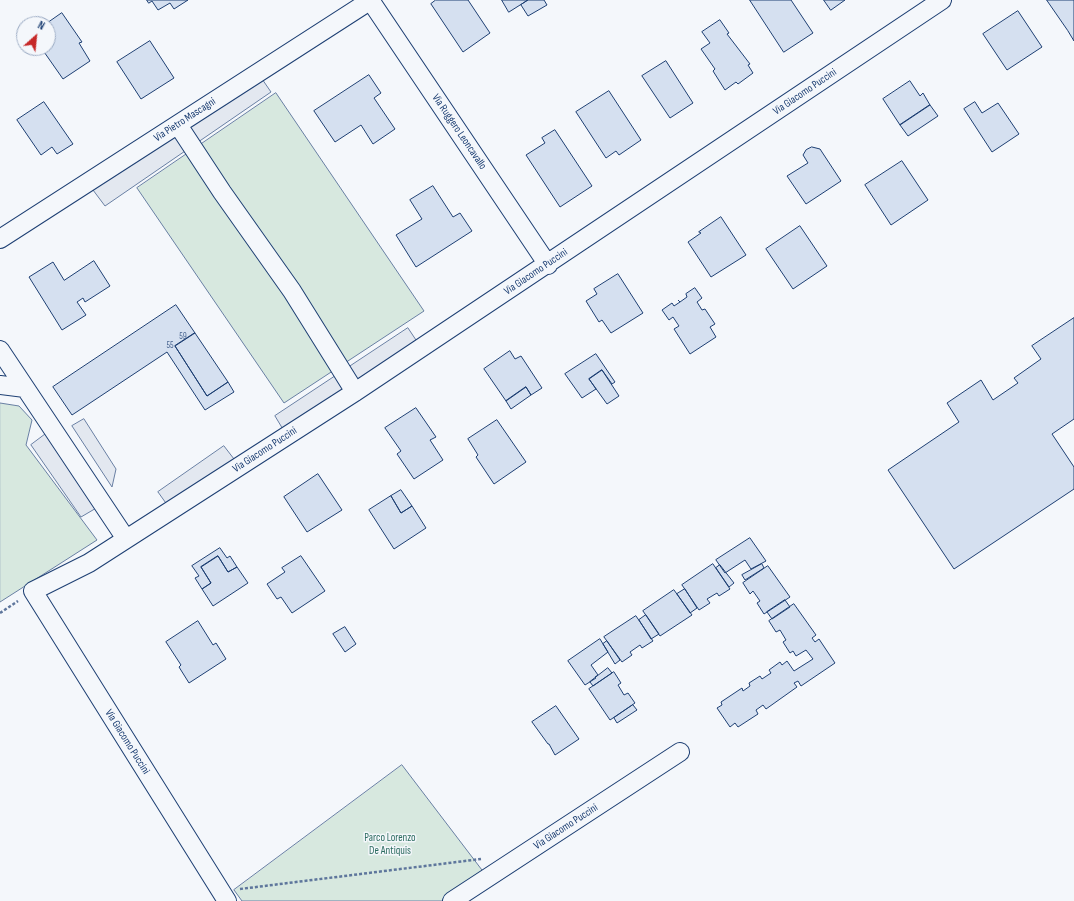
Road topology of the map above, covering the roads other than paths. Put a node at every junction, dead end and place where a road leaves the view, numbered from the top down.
1 (370, 0) edge
2 (942, 0) edge
3 (178, 125) junction
4 (0, 239) edge
5 (548, 264) junction
6 (0, 350) edge
7 (0, 385) edge
8 (25, 388) junction
9 (355, 392) junction
10 (126, 539) junction
11 (680, 752) dead end
12 (223, 896) edge
13 (452, 901) edge

1 - 3 street, Via Pietro Mascagni
1 - 5 street, Via Ruggero Leoncavallo
2 - 5 street, Via Giacomo Puccini
3 - 4 street, Via Pietro Mascagni
3 - 9 street
5 - 9 street, Via Giacomo Puccini
6 - 8 street
7 - 8 street
8 - 10 street
9 - 10 street, Via Giacomo Puccini
10 - 12 street, Via Giacomo Puccini
11 - 13 street, Via Giacomo Puccini

